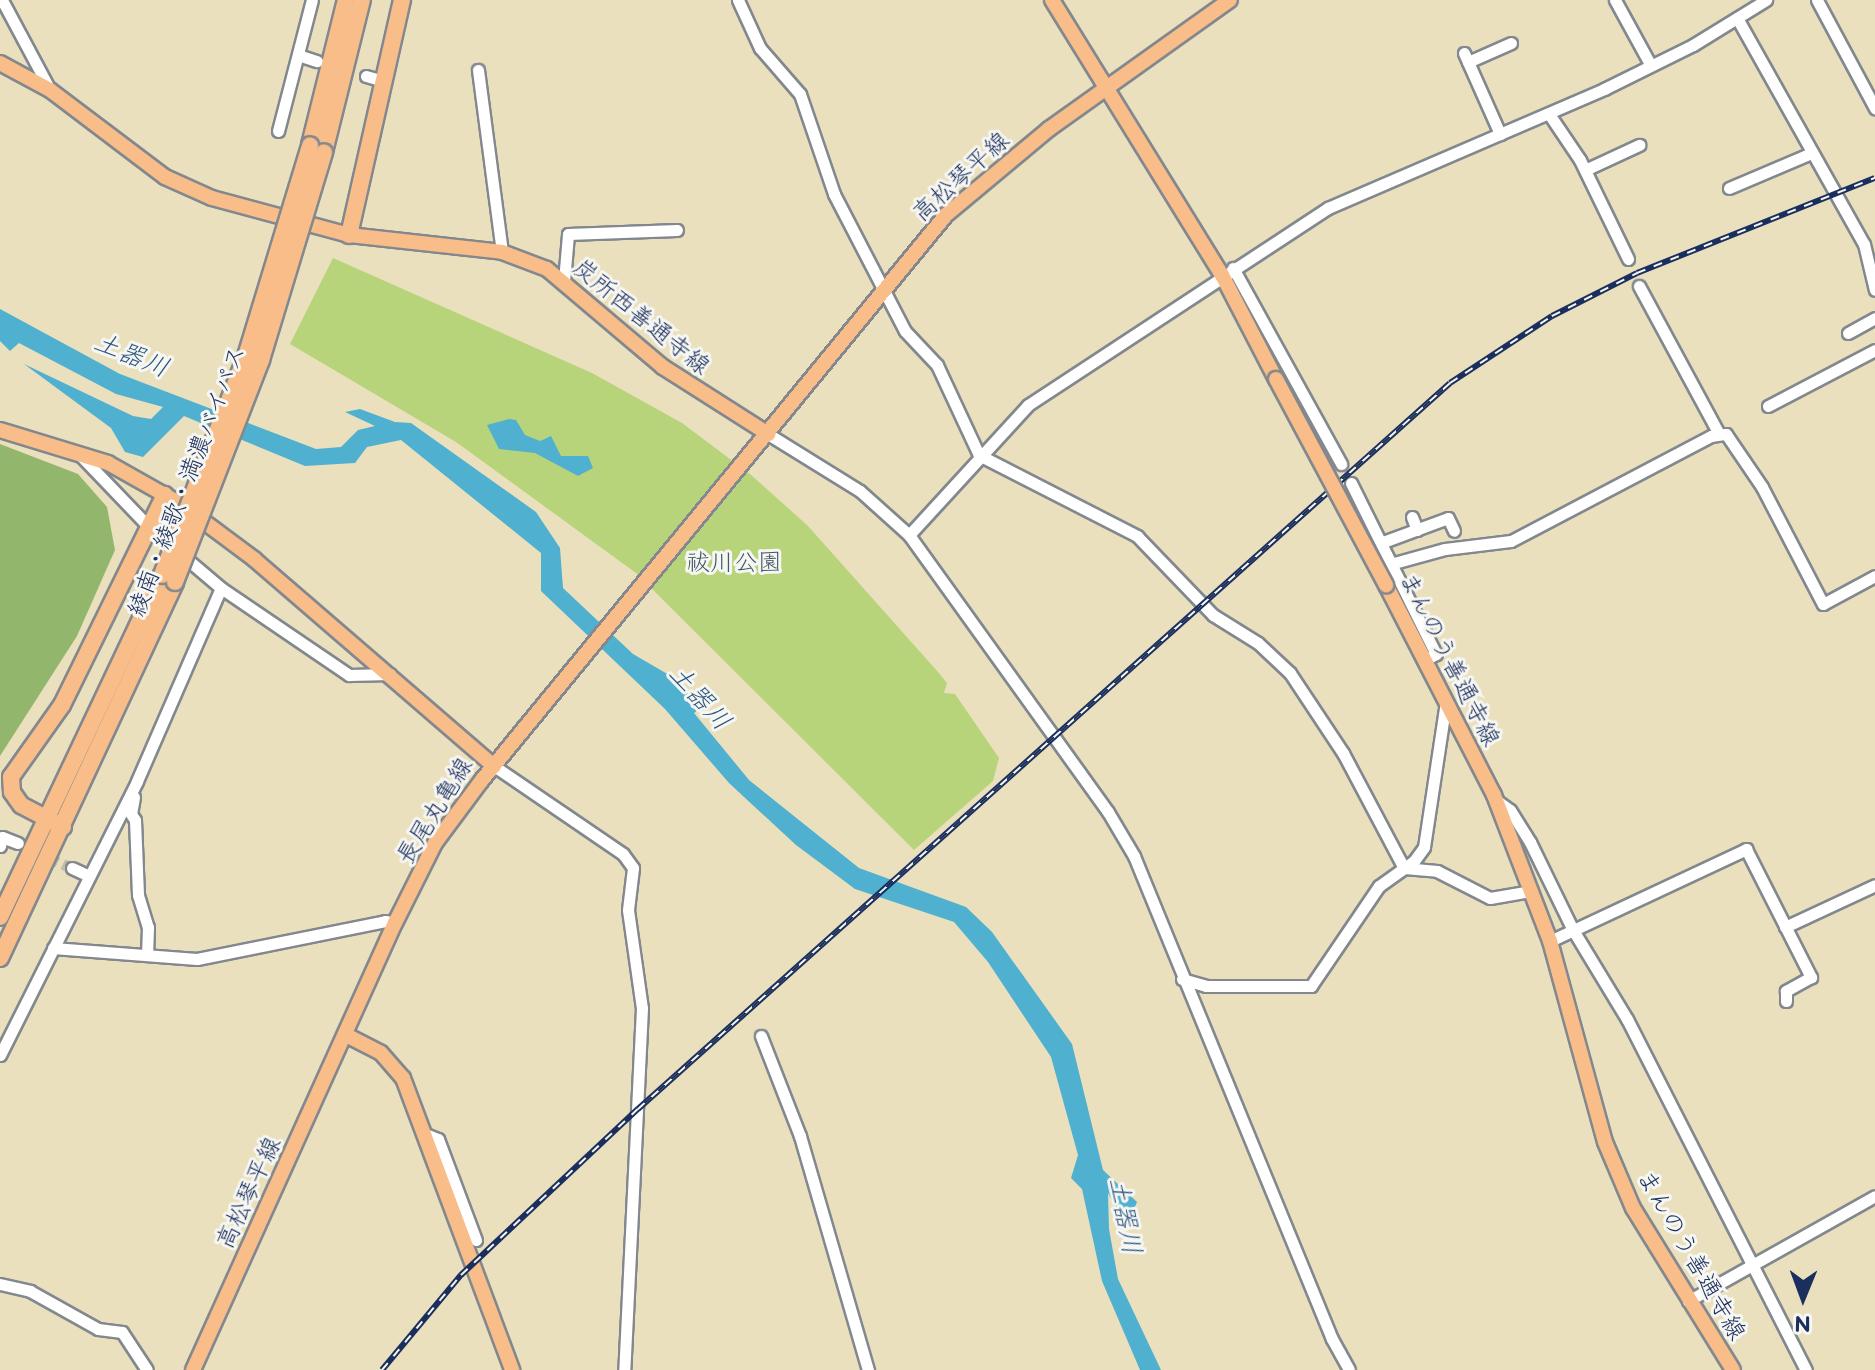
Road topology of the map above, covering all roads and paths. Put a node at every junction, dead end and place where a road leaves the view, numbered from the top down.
1 (2, 0) edge
2 (312, 0) edge
3 (346, 0) edge
4 (362, 0) edge
5 (402, 0) edge
6 (738, 0) edge
7 (1052, 0) edge
8 (1230, 0) edge
9 (1615, 0) edge
10 (1817, 0) edge
11 (1762, 1) edge
12 (1737, 18) junction
13 (1511, 43) dead end
14 (298, 55) junction
15 (317, 61) dead end
16 (0, 63) edge
17 (1650, 64) junction
18 (478, 70) dead end
19 (366, 76) dead end
20 (383, 81) junction
21 (1106, 87) junction
22 (50, 90) junction
23 (1875, 108) edge
24 (1549, 114) junction
25 (278, 131) dead end
26 (1500, 134) junction
27 (1639, 145) dead end
28 (317, 148) junction
29 (1809, 154) junction
30 (1585, 170) junction
31 (1729, 188) dead end
32 (677, 230) dead end
33 (349, 235) junction
34 (502, 252) junction
35 (1628, 259) dead end
36 (1871, 259) edge
37 (1227, 271) junction
38 (564, 281) junction
39 (1639, 286) dead end
40 (882, 289) junction
41 (1875, 290) edge
42 (1875, 318) edge
43 (1848, 332) dead end
44 (1875, 350) edge
45 (1768, 406) dead end
46 (0, 430) edge
47 (768, 434) junction
48 (1719, 434) junction
49 (76, 451) junction
50 (979, 455) junction
51 (1341, 464) dead end
52 (1351, 483) dead end
53 (165, 495) junction
54 (1412, 517) dead end
55 (149, 527) junction
56 (1417, 530) junction
57 (1454, 531) dead end
58 (909, 535) junction
59 (1383, 542) junction
60 (1394, 563) junction
61 (1875, 576) edge
62 (169, 578) junction
63 (221, 588) junction
64 (1424, 660) junction
65 (390, 674) junction
66 (1446, 702) junction
67 (494, 766) junction
68 (137, 781) junction
69 (1495, 799) junction
70 (46, 819) junction
71 (63, 827) junction
72 (18, 843) tunnel mouth
73 (0, 846) edge
74 (72, 868) tunnel mouth
75 (1404, 868) junction
76 (89, 876) junction
77 (1875, 885) edge
78 (1531, 891) junction
79 (1, 914) edge
80 (395, 923) junction
81 (1785, 927) junction
82 (1573, 930) junction
83 (1550, 941) junction
84 (53, 948) junction
85 (147, 955) junction
86 (0, 958) edge
87 (1182, 979) junction
88 (1786, 1001) dead end
89 (346, 1035) junction
90 (761, 1036) dead end
91 (0, 1055) edge
92 (425, 1134) junction
93 (1875, 1196) edge
94 (476, 1240) dead end
95 (1752, 1264) junction
96 (0, 1284) edge
97 (1688, 1301) junction
98 (147, 1370) edge
99 (193, 1370) edge
100 (512, 1370) edge
101 (624, 1370) edge
102 (868, 1370) edge
103 (1349, 1370) edge
104 (1733, 1370) edge
105 (1806, 1370) edge

1 - 22 street
2 - 14 street
3 - 28 highway, 綾南・綾歌・満濃バイパス
4 - 28 highway, 綾南・綾歌・満濃バイパス
5 - 20 highway
6 - 40 street
7 - 21 main road, まんのう善通寺線
8 - 21 main road, 高松琴平線
9 - 17 street
10 - 23 street
11 - 12 street
12 - 17 street
12 - 29 street
13 - 26 street
14 - 15 street
14 - 25 street
16 - 22 main road, 炭所西善通寺線
17 - 24 street
18 - 34 street
19 - 20 street
20 - 33 highway
21 - 37 main road, まんのう善通寺線
21 - 40 main road, 高松琴平線
22 - 33 main road, 炭所西善通寺線
24 - 26 street
24 - 30 street
26 - 37 street
27 - 30 street
28 - 62 highway, 綾南・綾歌・満濃バイパス, bridge
29 - 31 street
29 - 36 street
30 - 35 street
32 - 38 street
33 - 34 main road, 炭所西善通寺線
34 - 38 main road, 炭所西善通寺線
36 - 41 street
37 - 50 street
37 - 51 street
37 - 64 main road, まんのう善通寺線, bridge
38 - 47 main road, 炭所西善通寺線
39 - 48 street
40 - 47 main road, 高松琴平線
40 - 50 street
42 - 43 street
44 - 45 street
46 - 49 main road, 長尾丸亀線
47 - 58 street
47 - 67 main road
48 - 60 street
48 - 61 street
49 - 53 main road, 長尾丸亀線
49 - 55 street
50 - 58 street
50 - 75 street
52 - 59 street
53 - 55 highway
53 - 65 main road, 長尾丸亀線
54 - 56 street
55 - 63 street
55 - 70 highway
56 - 57 street
56 - 59 street
58 - 87 street
59 - 60 street
60 - 64 street
62 - 70 highway, 綾南・綾歌・満濃バイパス
62 - 71 highway, 綾南・綾歌・満濃バイパス
63 - 65 street
63 - 68 street
64 - 66 main road, まんのう善通寺線
65 - 67 main road, 長尾丸亀線
66 - 69 main road, まんのう善通寺線
66 - 75 street
67 - 80 main road, 長尾丸亀線
67 - 101 street
68 - 76 street
68 - 85 street
69 - 78 main road, まんのう善通寺線
69 - 82 street
70 - 71 highway
70 - 79 highway, 綾南・綾歌・満濃バイパス
71 - 86 highway, 綾南・綾歌・満濃バイパス
72 - 73 street
74 - 76 street
75 - 78 street
75 - 87 street
76 - 84 street
77 - 81 street
78 - 83 main road, まんのう善通寺線
80 - 85 street
80 - 89 main road, 長尾丸亀線
81 - 82 street
81 - 88 street
82 - 83 street
82 - 95 street
83 - 97 main road, まんのう善通寺線
84 - 85 street
84 - 91 street
87 - 103 street
89 - 92 main road
89 - 99 main road, 高松琴平線
90 - 102 street
92 - 94 street
92 - 100 main road
93 - 95 street
95 - 97 street
95 - 105 street
96 - 98 street
97 - 104 main road, まんのう善通寺線

